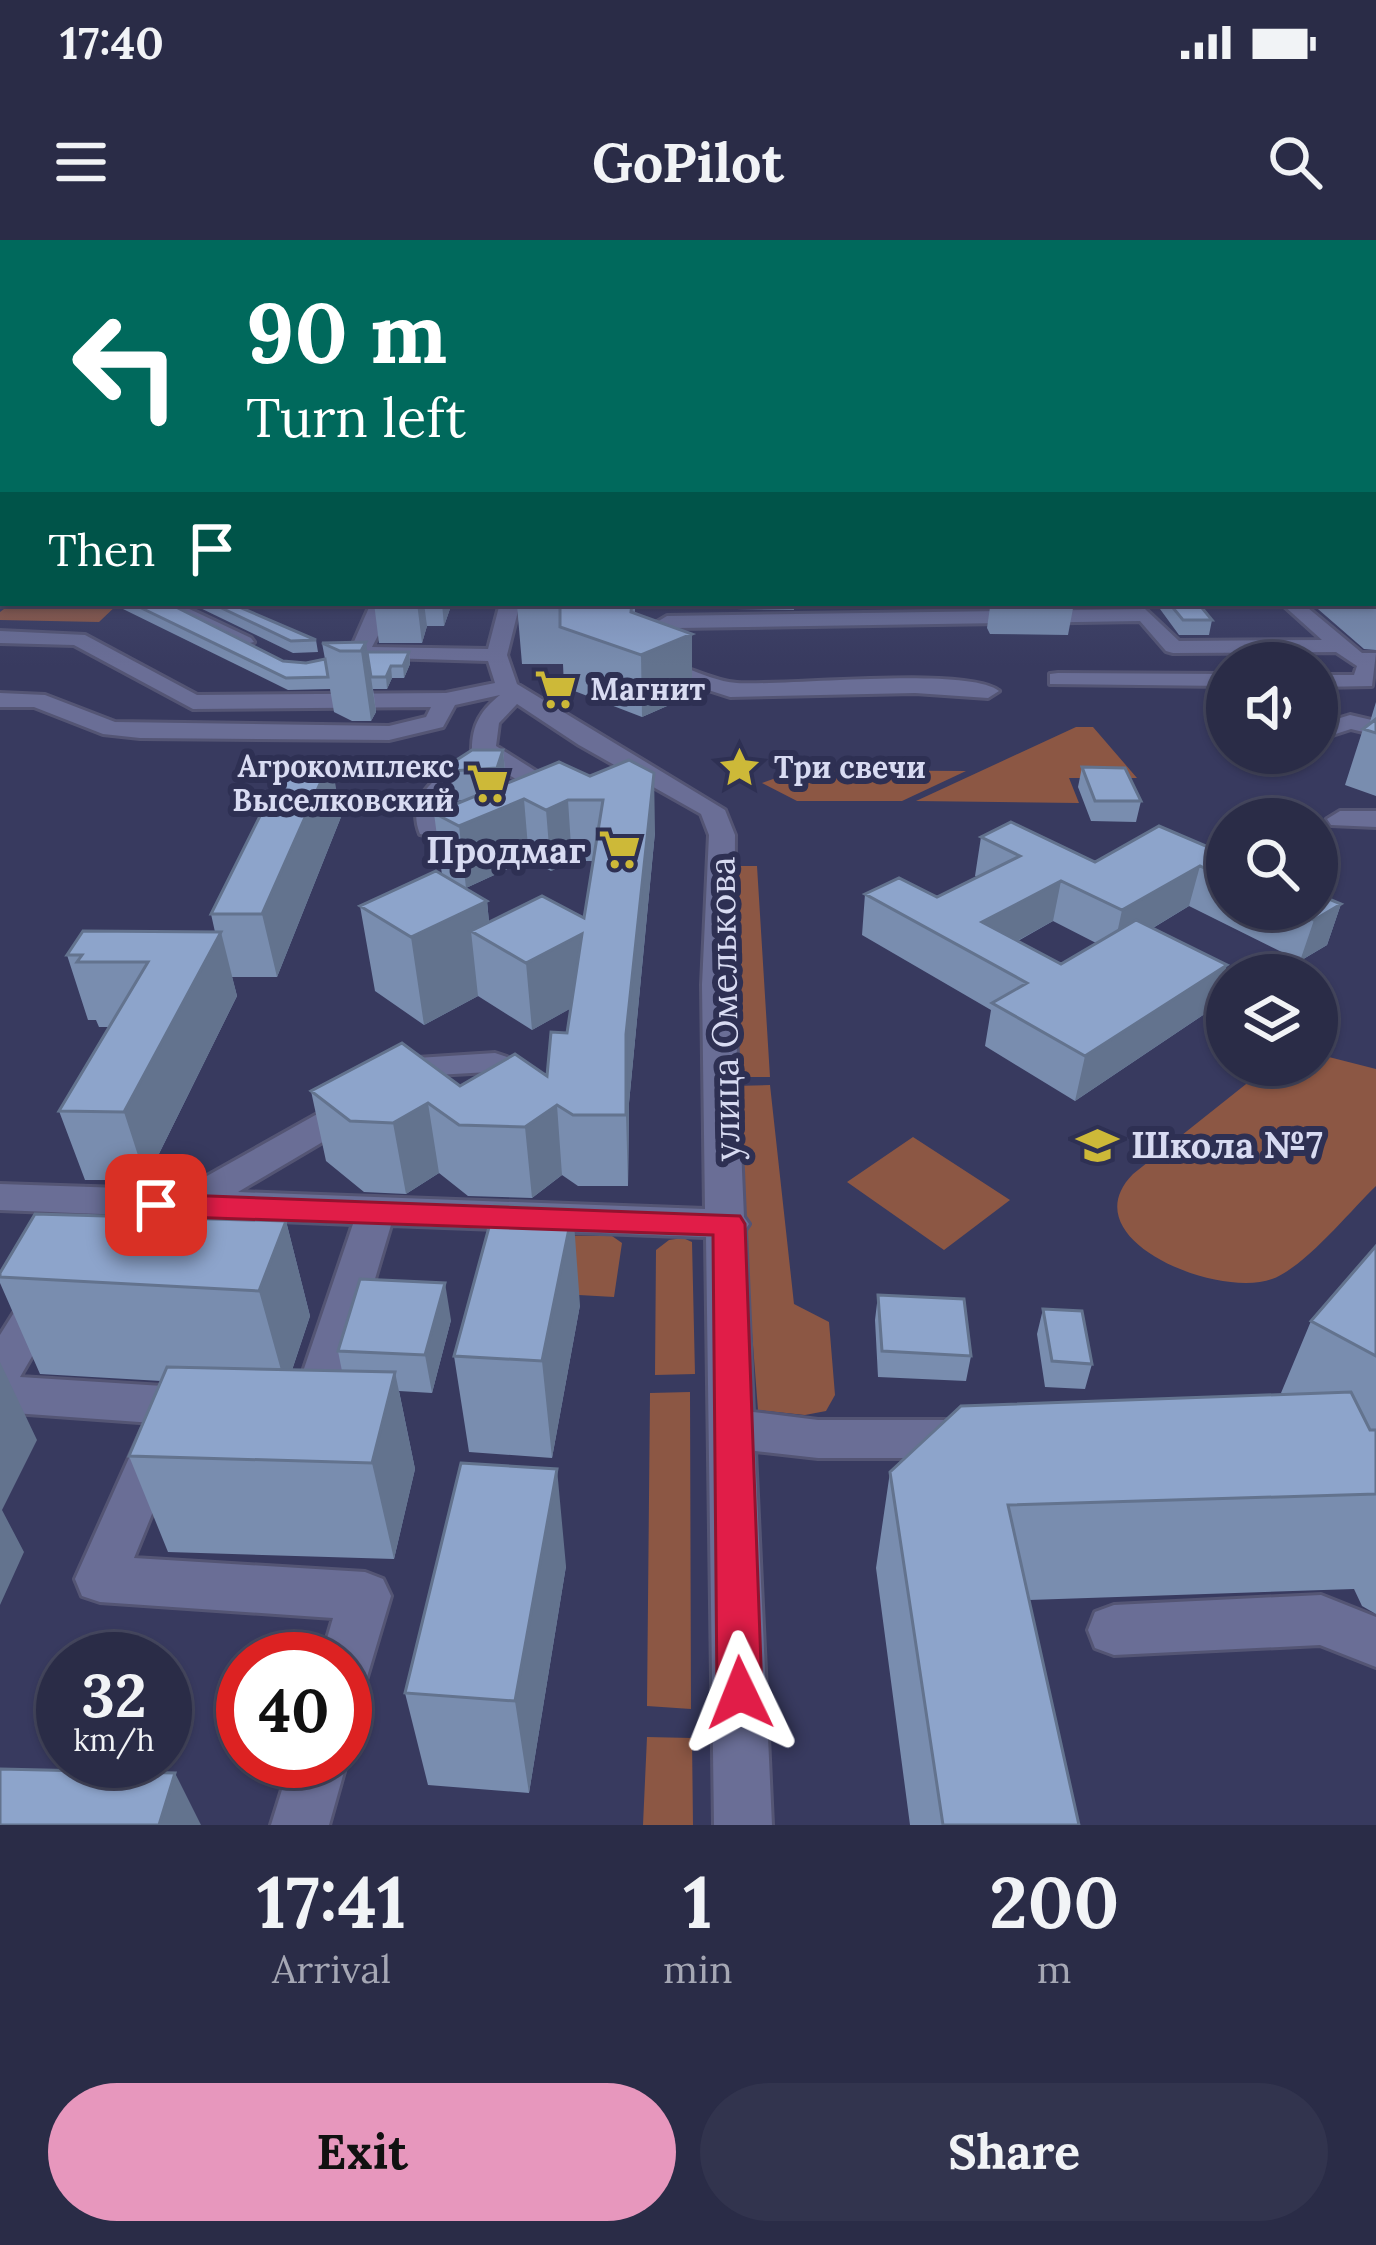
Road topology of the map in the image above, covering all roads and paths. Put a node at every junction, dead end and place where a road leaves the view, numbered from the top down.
1 (379, 606) edge
2 (1295, 606) edge
3 (948, 610) edge
4 (183, 612) edge
5 (508, 613) edge
6 (659, 616) edge
7 (528, 623) edge
8 (0, 637) edge
9 (1342, 646) junction
10 (266, 653) edge
11 (497, 656) junction
12 (1376, 659) edge
13 (1376, 670) edge
14 (1058, 679) dead end
15 (1206, 680) edge
16 (1338, 681) edge
17 (511, 691) junction
18 (988, 691) dead end
19 (0, 700) edge
20 (446, 700) junction
21 (1338, 726) edge
22 (1376, 728) edge
23 (496, 760) junction
24 (667, 782) junction
25 (591, 792) edge
26 (622, 792) edge
27 (494, 808) edge
28 (1340, 819) dead end
29 (1376, 819) edge
30 (495, 1064) edge
31 (0, 1197) edge
32 (184, 1206) junction
33 (376, 1212) junction
34 (729, 1224) junction
35 (101, 1234) junction
36 (0, 1373) edge
37 (0, 1394) edge
38 (174, 1406) junction
39 (312, 1413) junction
40 (359, 1416) edge
41 (733, 1429) junction
42 (1010, 1439) edge
43 (1114, 1630) dead end
44 (355, 1632) edge
45 (1376, 1642) edge
46 (311, 1788) edge
47 (301, 1825) edge
48 (743, 1825) edge

1 - 11 street
2 - 9 street
3 - 6 street
3 - 9 street
4 - 10 street
5 - 7 street
5 - 11 street
6 - 18 street
8 - 20 street
9 - 12 street
11 - 17 street
13 - 16 street
14 - 15 street
17 - 20 street
17 - 23 street
17 - 24 street, улица Омелькова
19 - 20 street
21 - 22 street
23 - 25 street
23 - 27 street
24 - 26 street
24 - 34 street, улица Омелькова
28 - 29 street
30 - 32 street
31 - 35 street
32 - 33 street
32 - 35 street
33 - 34 street
33 - 39 street
34 - 41 street, улица Омелькова
35 - 36 street
37 - 38 street
38 - 39 street
38 - 44 street
39 - 40 street
41 - 42 street
41 - 48 street, улица Омелькова
43 - 45 street
46 - 47 street

